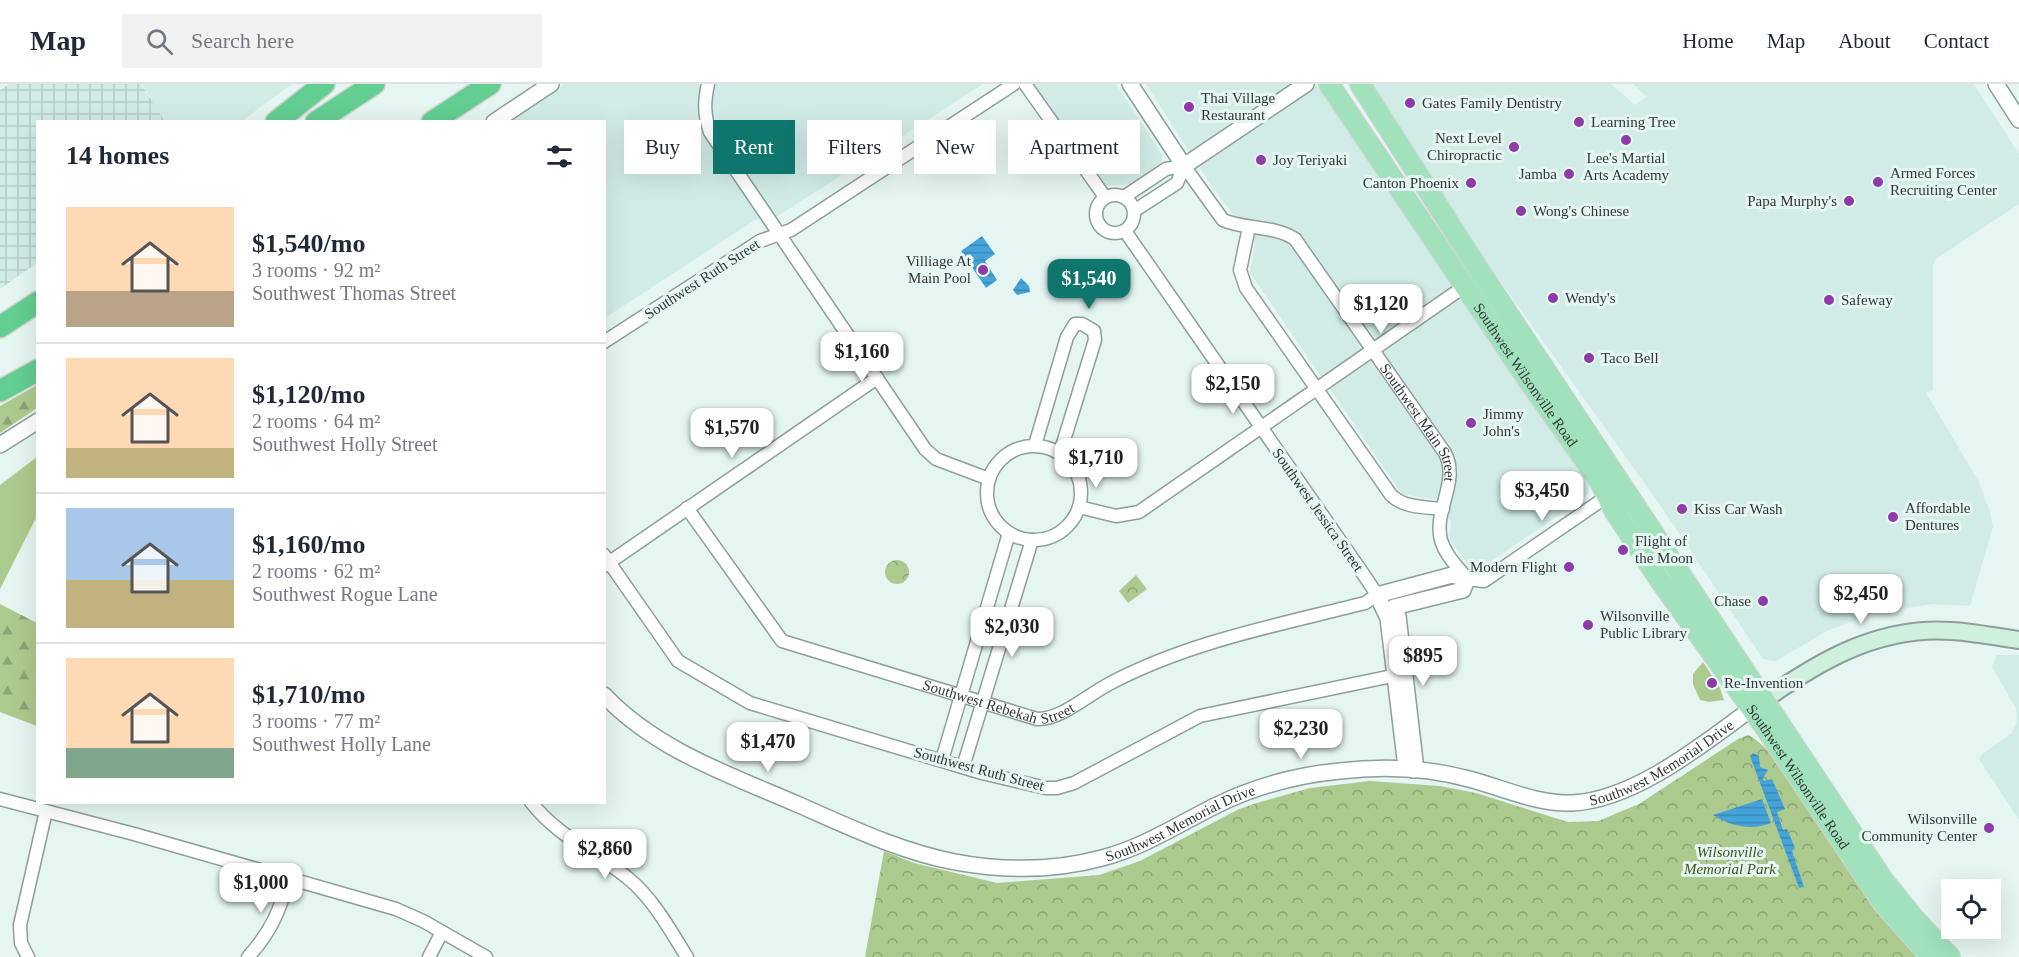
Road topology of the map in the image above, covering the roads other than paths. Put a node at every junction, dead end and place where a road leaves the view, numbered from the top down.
1 (324, 84) edge
2 (374, 84) edge
3 (490, 84) edge
4 (551, 84) edge
5 (708, 84) edge
6 (1014, 84) edge
7 (1024, 84) edge
8 (1130, 84) edge
9 (1306, 84) edge
10 (1329, 84) edge
11 (1360, 84) edge
12 (1996, 84) edge
13 (279, 120) edge
14 (319, 120) edge
15 (435, 120) edge
16 (497, 120) edge
17 (2019, 120) edge
18 (1184, 166) junction
19 (1105, 197) junction
20 (1124, 197) junction
21 (1134, 211) junction
22 (1249, 227) junction
23 (1125, 231) junction
24 (777, 235) junction
25 (1465, 286) junction
26 (36, 303) edge
27 (0, 327) edge
28 (606, 341) edge
29 (1374, 350) junction
30 (36, 371) edge
31 (877, 378) junction
32 (1317, 389) junction
33 (0, 392) edge
34 (36, 422) edge
35 (1261, 429) junction
36 (0, 445) edge
37 (1035, 445) junction
38 (1060, 453) junction
39 (989, 478) junction
40 (1615, 491) junction
41 (1079, 507) junction
42 (687, 508) junction
43 (1443, 508) junction
44 (1009, 533) junction
45 (1032, 540) junction
46 (606, 561) edge
47 (1467, 579) junction
48 (1381, 601) junction
49 (2019, 640) edge
50 (1400, 674) junction
51 (606, 697) edge
52 (961, 697) junction
53 (983, 704) junction
54 (1758, 704) junction
55 (942, 760) junction
56 (963, 767) junction
57 (1413, 770) junction
58 (0, 799) edge
59 (533, 804) edge
60 (46, 812) junction
61 (288, 878) junction
62 (442, 932) junction
63 (27, 957) edge
64 (248, 957) edge
65 (429, 957) edge
66 (486, 957) edge
67 (687, 957) edge
68 (1931, 957) edge
69 (1950, 957) edge

1 - 13 highway
2 - 14 highway
3 - 15 highway
4 - 16 street
5 - 24 street
6 - 24 street, Southwest Ruth Street
7 - 19 street
8 - 18 street, Southwest Main Street
9 - 18 street
10 - 25 main road, Southwest Wilsonville Road
11 - 40 main road, Southwest Wilsonville Road
12 - 17 street
18 - 20 street
18 - 21 street
18 - 22 street, Southwest Main Street
19 - 20 street
19 - 23 street
20 - 21 street
21 - 23 street
22 - 29 street, Southwest Main Street
22 - 32 street
23 - 35 street, Southwest Jessica Street
24 - 28 street, Southwest Ruth Street
24 - 31 street
25 - 29 street
25 - 40 main road, Southwest Wilsonville Road
26 - 27 highway
29 - 32 street
29 - 43 street, Southwest Main Street
30 - 33 highway
31 - 39 street
31 - 42 street
32 - 35 street
32 - 43 street
34 - 36 street
35 - 41 street
35 - 48 street, Southwest Jessica Street
37 - 38 street
37 - 38 street
37 - 39 street
38 - 41 street
39 - 44 street
40 - 47 street, Southwest Rebekah Street
40 - 54 main road, Southwest Wilsonville Road
41 - 45 street
42 - 46 street
42 - 52 street, Southwest Rebekah Street
43 - 47 street, Southwest Main Street
44 - 45 street
44 - 52 street
45 - 53 street
46 - 55 street, Southwest Ruth Street
47 - 48 street, Southwest Rebekah Street
48 - 50 street
48 - 53 street, Southwest Rebekah Street
49 - 54 main road
50 - 56 street, Southwest Ruth Street
50 - 57 street
51 - 57 street, Southwest Memorial Drive
52 - 53 street, Southwest Rebekah Street
52 - 55 street
53 - 56 street
54 - 57 street, Southwest Memorial Drive
54 - 68 main road, Southwest Wilsonville Road
54 - 69 main road, Southwest Wilsonville Road
55 - 56 street, Southwest Ruth Street
58 - 60 street
59 - 67 street
60 - 61 street
60 - 63 street
61 - 62 street
61 - 64 street
62 - 65 street
62 - 66 street

